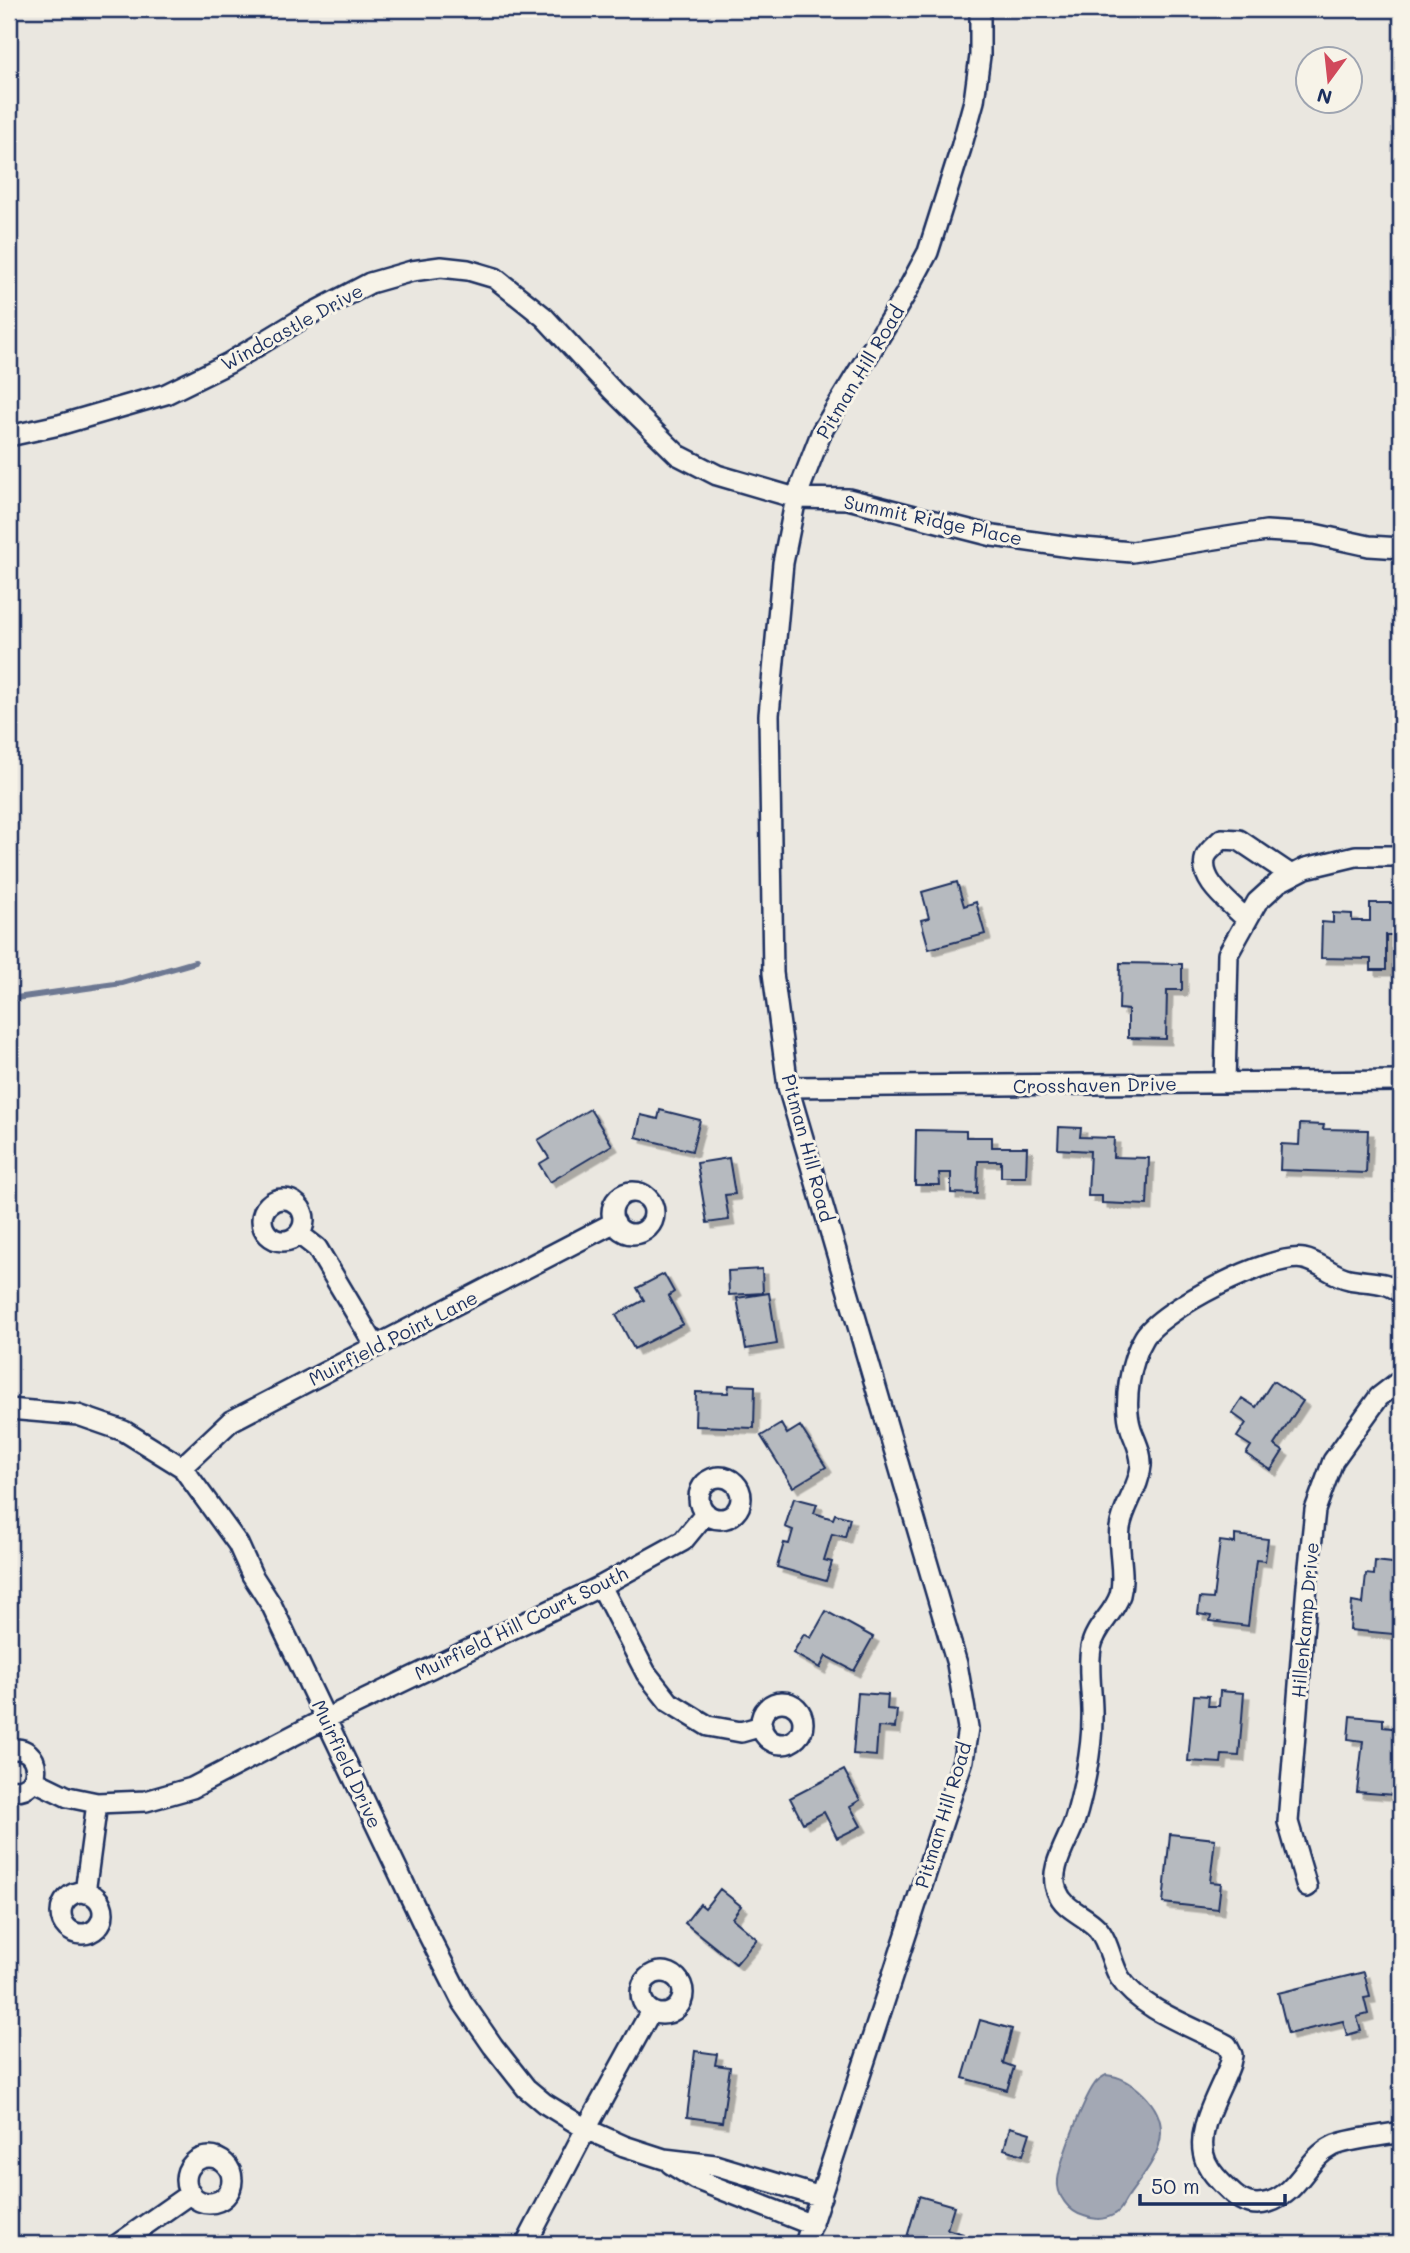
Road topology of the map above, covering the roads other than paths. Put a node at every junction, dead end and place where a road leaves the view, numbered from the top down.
1 (980, 9) edge
2 (9, 436) edge
3 (796, 498) junction
4 (1401, 548) edge
5 (1401, 856) edge
6 (1291, 875) junction
7 (1247, 920) junction
8 (1401, 1081) edge
9 (1225, 1083) junction
10 (788, 1087) junction
11 (615, 1222) dead end
12 (299, 1234) dead end
13 (1401, 1293) edge
14 (376, 1347) junction
15 (1401, 1380) edge
16 (9, 1409) edge
17 (181, 1467) junction
18 (706, 1513) dead end
19 (600, 1586) junction
20 (325, 1718) junction
21 (762, 1726) dead end
22 (9, 1750) edge
23 (33, 1780) junction
24 (9, 1789) edge
25 (97, 1803) junction
26 (1307, 1887) dead end
27 (85, 1893) dead end
28 (651, 2011) dead end
29 (586, 2129) junction
30 (1401, 2132) edge
31 (664, 2159) junction
32 (191, 2193) dead end
33 (821, 2197) junction
34 (812, 2225) junction
35 (118, 2244) edge
36 (526, 2244) edge
37 (805, 2244) edge

1 - 3 street, Pitman Hill Road
2 - 3 street, Windcastle Drive
3 - 4 street, Summit Ridge Place
3 - 10 street, Pitman Hill Road
5 - 6 street
6 - 7 street
6 - 7 street
7 - 9 street
8 - 9 street, Crosshaven Drive
9 - 10 street, Crosshaven Drive
10 - 33 street, Pitman Hill Road
11 - 14 street, Muirfield Point Lane
12 - 14 street
13 - 30 street
14 - 17 street, Muirfield Point Lane
15 - 26 street, Hillenkamp Drive
16 - 17 street, Muirfield Drive
17 - 20 street, Muirfield Drive
18 - 19 street, Muirfield Hill Court South
19 - 20 street, Muirfield Hill Court South
19 - 21 street
20 - 25 street, Muirfield Hill Court South
20 - 29 street, Muirfield Drive
22 - 23 street
23 - 24 street
23 - 25 street, Muirfield Hill Court South
25 - 27 street
28 - 29 street
29 - 31 street, Muirfield Drive
29 - 36 street
31 - 33 street, Muirfield Drive
31 - 34 street, Muirfield Drive
32 - 35 street
33 - 34 street, Pitman Hill Road
34 - 37 street, Pitman Hill Road

